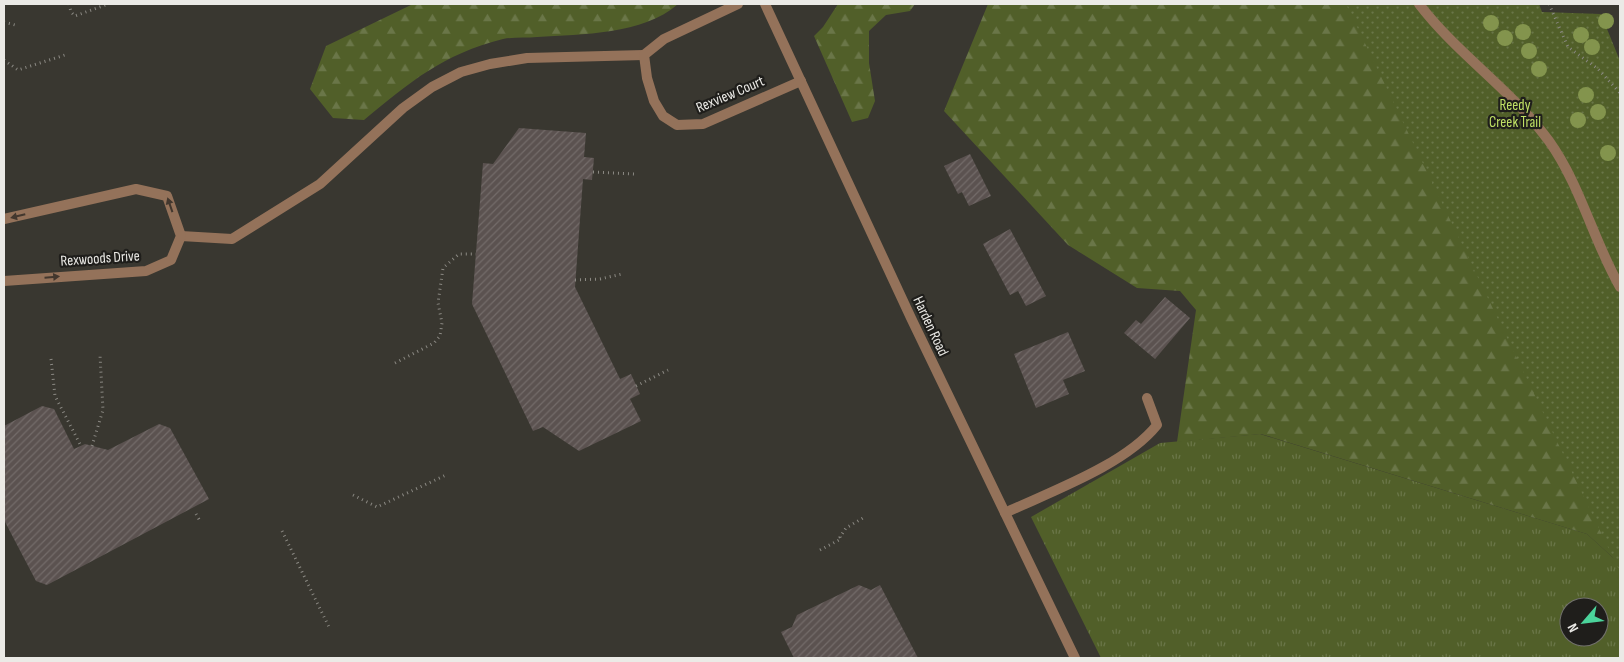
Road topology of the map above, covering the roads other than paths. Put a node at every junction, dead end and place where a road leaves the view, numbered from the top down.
1 (738, 4) edge
2 (765, 4) edge
3 (1419, 4) edge
4 (644, 55) junction
5 (801, 81) junction
6 (4, 219) edge
7 (181, 236) junction
8 (4, 281) edge
9 (1620, 287) edge
10 (1147, 398) dead end
11 (1004, 513) junction
12 (1075, 658) edge

1 - 4 street
2 - 5 street, Harden Road
3 - 9 street
4 - 5 street, Rexview Court
4 - 7 street
5 - 11 street, Harden Road
7 -> 6 street
8 -> 7 street, Rexwoods Drive
10 - 11 street
11 - 12 street, Harden Road

